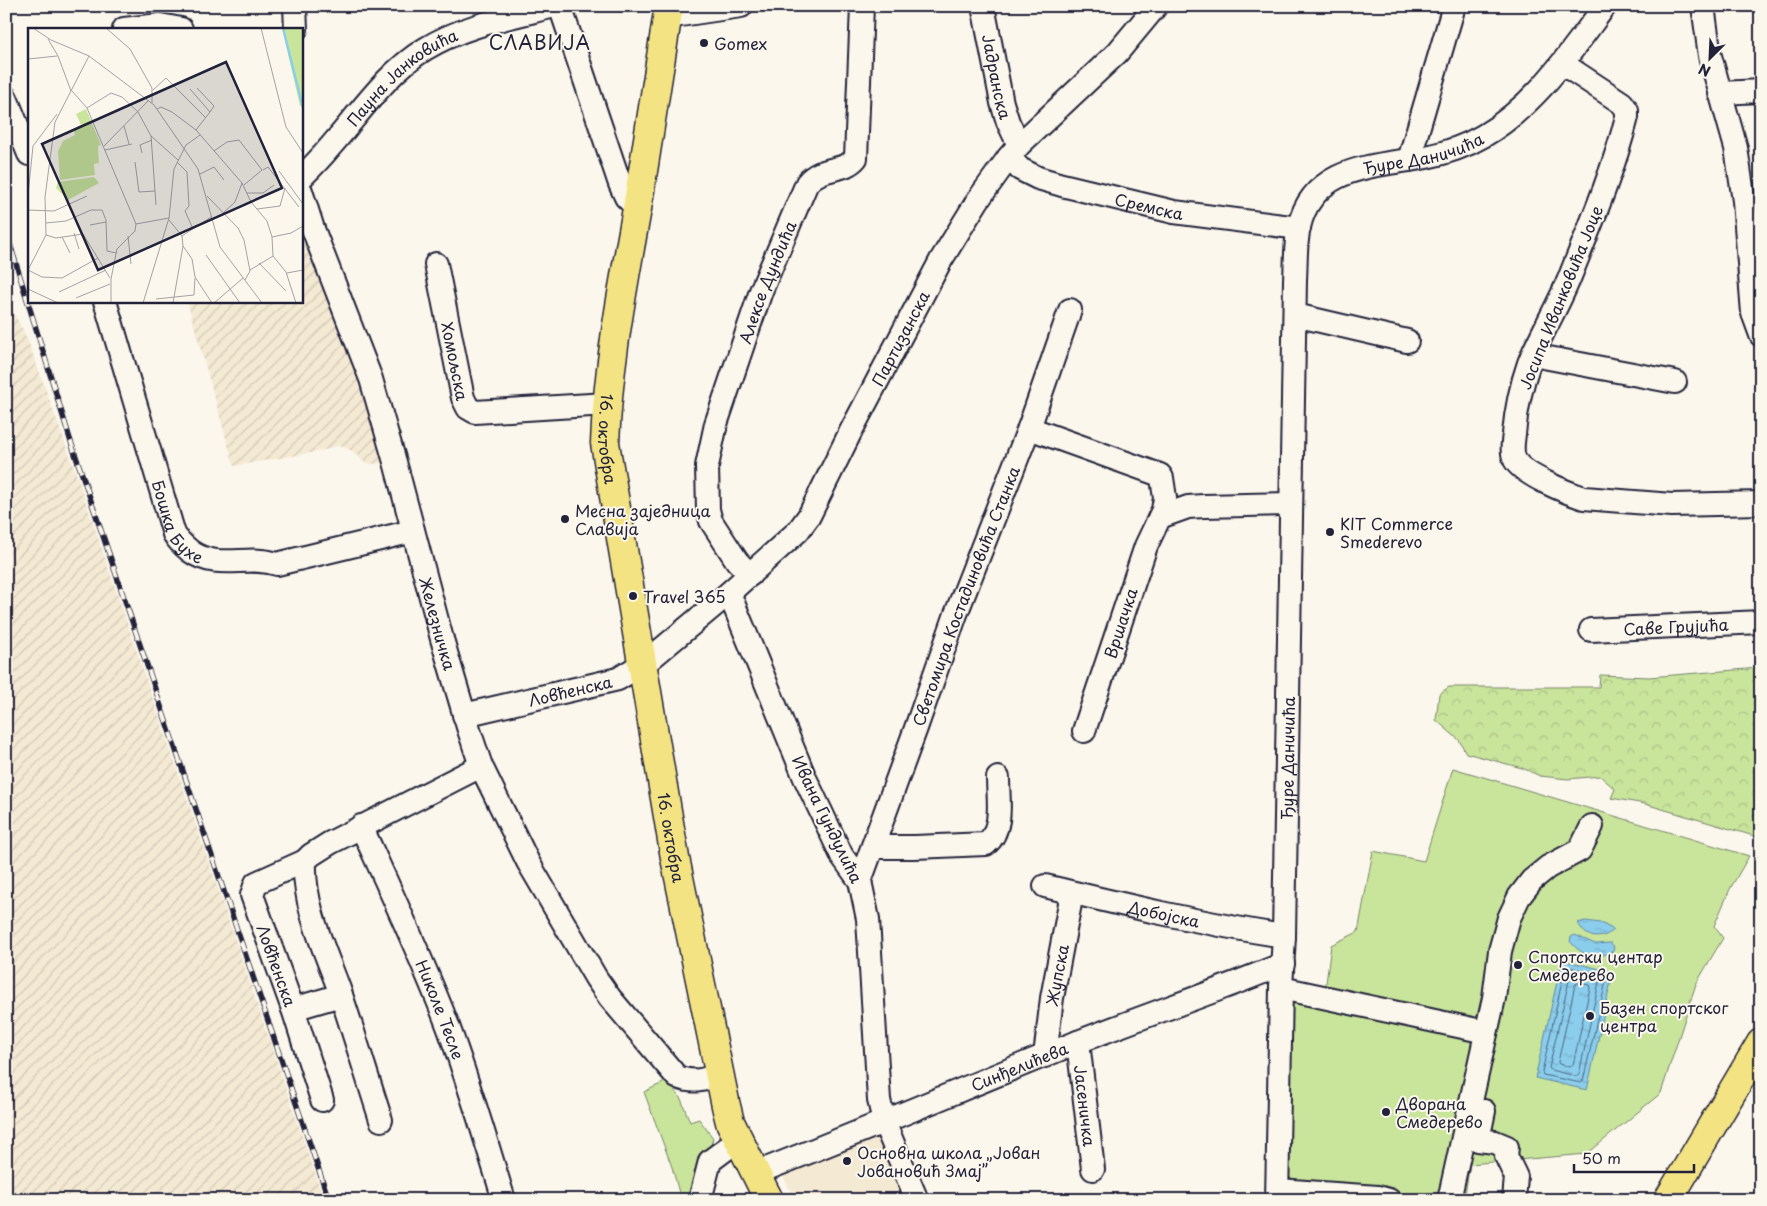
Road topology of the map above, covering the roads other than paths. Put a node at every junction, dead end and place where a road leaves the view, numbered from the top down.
1 (295, 6) edge
2 (555, 6) edge
3 (560, 6) edge
4 (741, 6) edge
5 (862, 6) edge
6 (983, 6) edge
7 (1156, 6) edge
8 (1454, 6) edge
9 (1605, 6) edge
10 (1703, 6) edge
11 (668, 12) edge
12 (128, 28) edge
13 (176, 28) edge
14 (296, 28) edge
15 (1563, 64) junction
16 (1761, 91) edge
17 (1720, 93) junction
18 (6, 98) edge
19 (1014, 151) junction
20 (28, 152) edge
21 (1409, 160) junction
22 (302, 177) edge
23 (302, 194) edge
24 (637, 208) junction
25 (1299, 228) junction
26 (436, 264) dead end
27 (105, 302) edge
28 (1070, 310) dead end
29 (1294, 316) junction
30 (1761, 335) edge
31 (1407, 341) dead end
32 (1533, 355) junction
33 (1675, 382) dead end
34 (607, 404) junction
35 (1029, 428) junction
36 (1761, 503) edge
37 (1290, 504) junction
38 (1160, 517) junction
39 (413, 531) junction
40 (750, 575) junction
41 (729, 594) junction
42 (1761, 622) edge
43 (1592, 630) dead end
44 (643, 665) junction
45 (464, 715) junction
46 (1084, 730) dead end
47 (481, 766) junction
48 (998, 778) dead end
49 (361, 826) junction
50 (1592, 826) dead end
51 (873, 847) junction
52 (305, 861) junction
53 (860, 881) junction
54 (1044, 886) dead end
55 (1072, 893) junction
56 (1284, 936) junction
57 (1283, 964) junction
58 (1281, 988) junction
59 (341, 995) junction
60 (293, 1009) junction
61 (1486, 1032) junction
62 (1078, 1042) junction
63 (1761, 1042) edge
64 (1045, 1056) junction
65 (1479, 1067) junction
66 (720, 1073) junction
67 (322, 1100) dead end
68 (381, 1120) dead end
69 (884, 1122) junction
70 (738, 1140) junction
71 (1093, 1169) dead end
72 (756, 1173) junction
73 (1278, 1195) edge
74 (504, 1200) edge
75 (700, 1200) edge
76 (769, 1200) edge
77 (917, 1200) edge
78 (1389, 1200) edge
79 (1449, 1200) edge
80 (1514, 1200) edge
81 (1668, 1200) edge

1 - 14 street
2 - 22 street, Пауна Јанковића
3 - 24 street
4 - 11 street
5 - 40 street, Алексе Дундића
6 - 19 street, Јадранска
7 - 19 street, Партизанска
8 - 21 street
9 - 15 street, Ђуре Даничића
10 - 17 street
11 - 24 main road, 16. октобра
12 - 13 street
15 - 21 street, Ђуре Даничића
15 - 32 street, Јосипа Иванковића Јоце
16 - 17 street
17 - 30 street
18 - 20 street
19 - 25 street, Сремска
19 - 40 street, Партизанска
21 - 25 street, Ђуре Даничића
23 - 39 street, Железничка
24 - 34 main road, 16. октобра
25 - 29 street, Ђуре Даничића
26 - 34 street, Хомољска
27 - 39 street, Бошка Бухе
28 - 35 street, Светомира Костадиновића Станка
29 - 31 street
29 - 37 street, Ђуре Даничића
32 - 33 street
32 - 36 street, Јосипа Иванковића Јоце
34 - 44 main road, 16. октобра
35 - 38 street, Вршачка
35 - 51 street, Светомира Костадиновића Станка
37 - 38 street
37 - 56 street, Ђуре Даничића
38 - 46 street, Вршачка
39 - 45 street, Железничка
40 - 41 street, Партизанска
41 - 44 street, Партизанска
41 - 53 street, Ивана Гундулића
42 - 43 street, Саве Грујића
44 - 45 street, Ловћенска
44 - 66 main road, 16. октобра
45 - 47 street, Железничка
47 - 49 street, Ловћенска
47 - 66 street, Железничка
48 - 51 street
49 - 52 street, Ловћенска
49 - 74 street, Николе Тесле
50 - 61 street
51 - 53 street, Светомира Костадиновића Станка
52 - 59 street
52 - 60 street, Ловћенска
53 - 69 street, Ивана Гундулића
54 - 55 street, Добојска
55 - 56 street, Добојска
55 - 64 street, Жупска
56 - 57 street, Ђуре Даничића
57 - 58 street, Ђуре Даничића
57 - 62 street, Синђелићева
58 - 61 street
58 - 73 street, Ђуре Даничића
59 - 60 street
59 - 68 street
60 - 67 street, Ловћенска
61 - 65 street
62 - 64 street, Синђелићева
62 - 71 street, Јасеничка
63 - 81 main road
64 - 69 street, Синђелићева
65 - 79 street
65 - 80 street
66 - 70 main road, 16. октобра
69 - 72 street, Синђелићева
69 - 77 street, Ивана Гундулића
70 - 72 main road, 16. октобра
70 - 75 street
72 - 76 main road, 16. октобра
73 - 78 street

